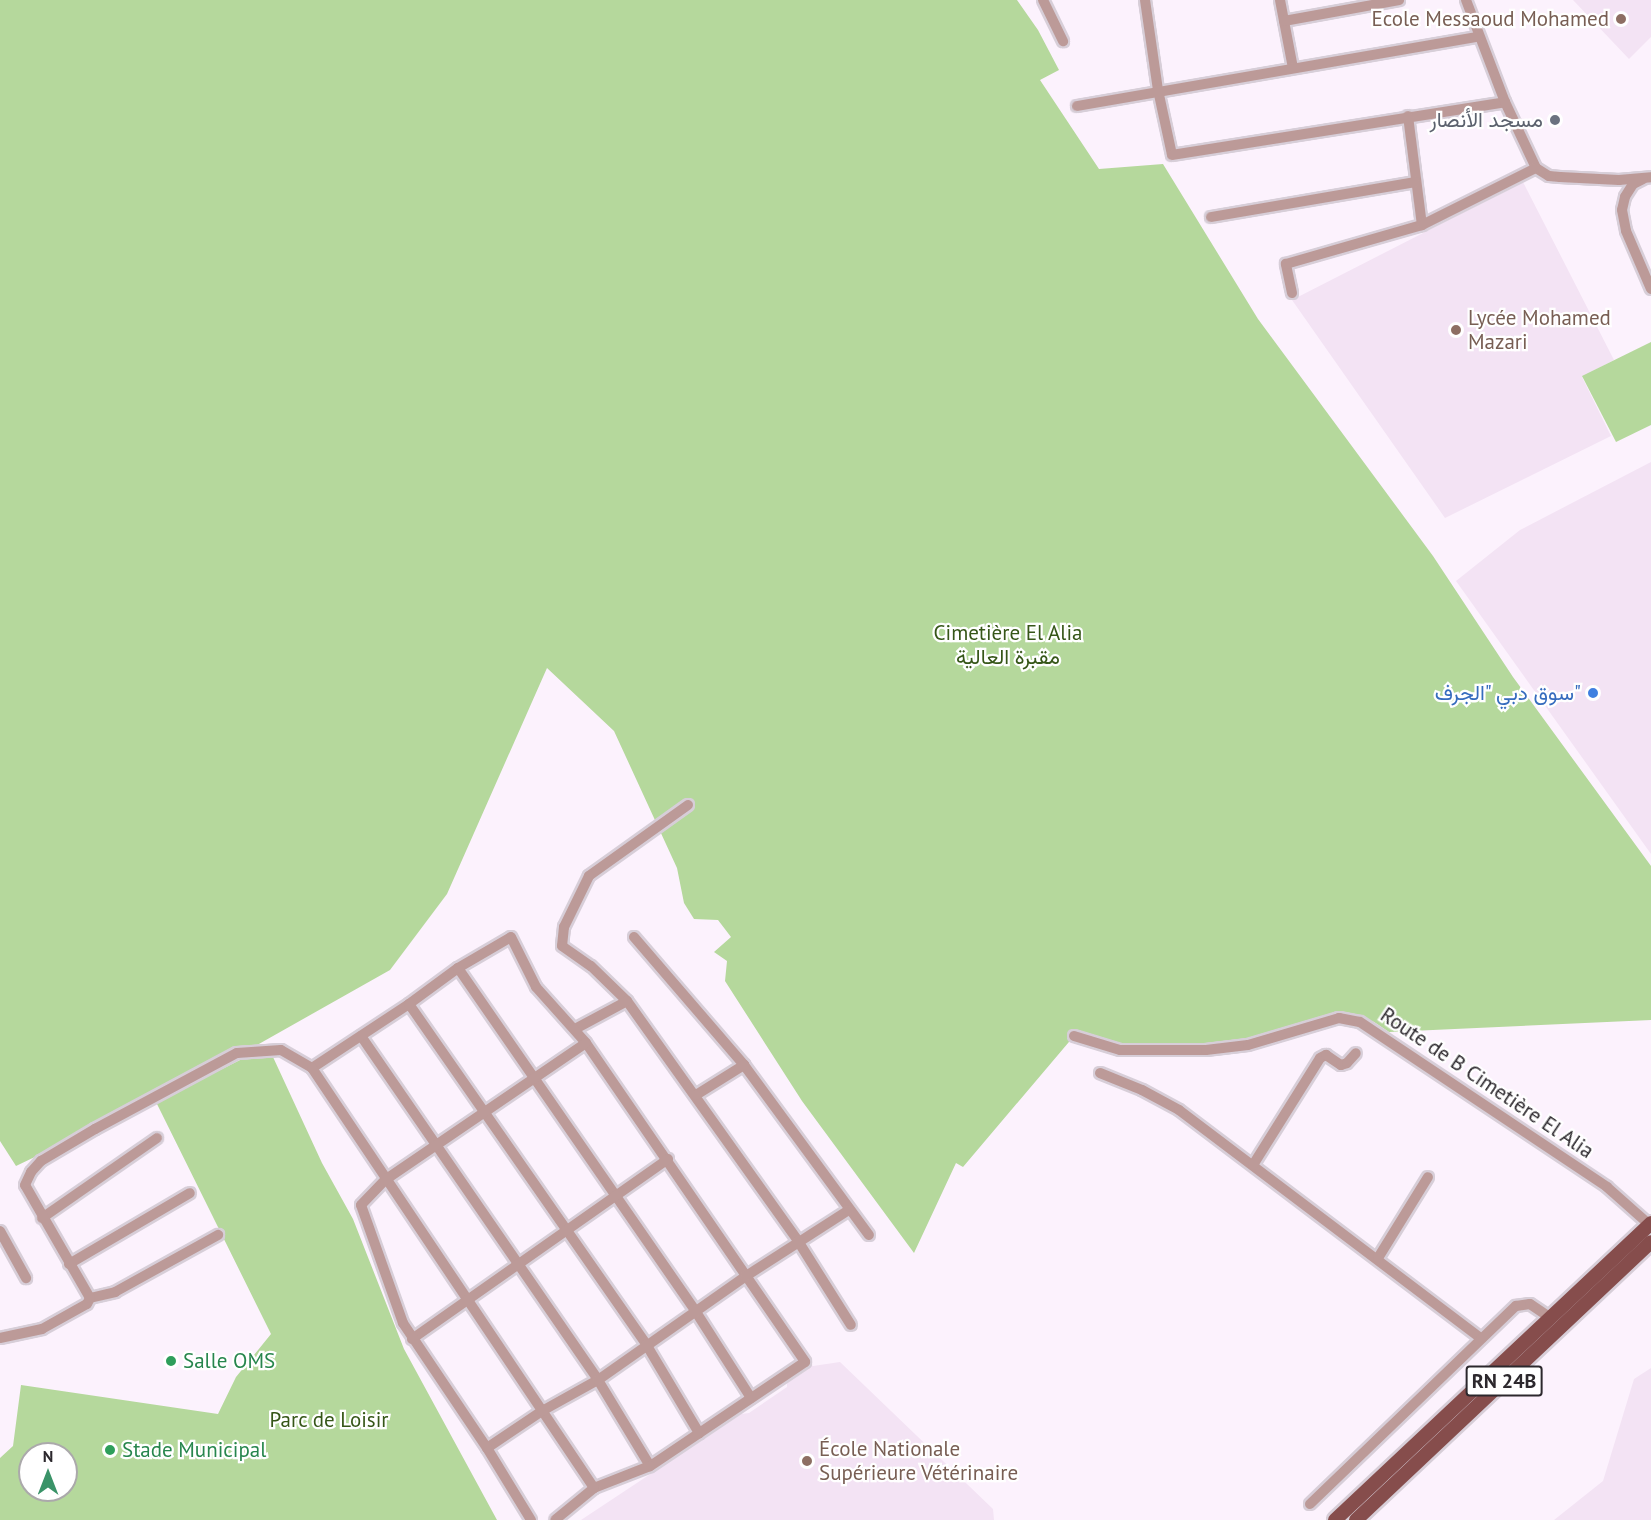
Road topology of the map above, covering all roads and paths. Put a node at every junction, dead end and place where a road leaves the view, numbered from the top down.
1 (1043, 0) edge
2 (1145, 0) edge
3 (1280, 0) edge
4 (1400, 0) edge
5 (1466, 0) edge
6 (1284, 21) junction
7 (1478, 37) junction
8 (1063, 41) dead end
9 (1293, 68) junction
10 (1158, 90) junction
11 (1505, 102) junction
12 (1077, 106) dead end
13 (1408, 116) junction
14 (1536, 168) junction
15 (1648, 177) edge
16 (1415, 182) junction
17 (1211, 217) dead end
18 (1422, 225) junction
19 (1651, 289) edge
20 (1292, 294) dead end
21 (688, 806) dead end
22 (634, 937) dead end
23 (458, 968) junction
24 (627, 1000) junction
25 (409, 1004) junction
26 (575, 1029) junction
27 (361, 1036) junction
28 (1074, 1036) dead end
29 (586, 1043) junction
30 (1356, 1053) dead end
31 (744, 1065) junction
32 (312, 1068) junction
33 (1100, 1073) dead end
34 (534, 1077) junction
35 (696, 1095) junction
36 (483, 1112) junction
37 (157, 1138) dead end
38 (435, 1146) junction
39 (668, 1159) junction
40 (1253, 1165) junction
41 (1428, 1177) dead end
42 (385, 1180) junction
43 (190, 1193) dead end
44 (616, 1195) junction
45 (849, 1210) junction
46 (42, 1218) junction
47 (1650, 1225) edge
48 (565, 1230) junction
49 (0, 1231) edge
50 (218, 1235) dead end
51 (869, 1235) dead end
52 (798, 1241) junction
53 (1651, 1242) edge
54 (1378, 1258) junction
55 (69, 1264) junction
56 (517, 1264) junction
57 (746, 1276) junction
58 (26, 1278) dead end
59 (90, 1298) junction
60 (467, 1300) junction
61 (696, 1312) junction
62 (1551, 1318) junction
63 (851, 1325) dead end
64 (0, 1338) edge
65 (1481, 1338) junction
66 (412, 1339) junction
67 (646, 1344) junction
68 (598, 1380) junction
69 (751, 1398) junction
70 (542, 1411) junction
71 (699, 1433) junction
72 (487, 1448) junction
73 (650, 1466) junction
74 (594, 1488) junction
75 (1310, 1504) dead end
76 (531, 1520) edge
77 (555, 1520) edge
78 (1335, 1520) edge
79 (1356, 1520) edge

1 - 8 street
2 - 10 street
3 - 6 street
4 - 6 street
5 - 7 street
6 - 9 street
7 - 9 street
7 - 11 street
9 - 10 street
10 - 12 street
10 - 13 street
11 - 13 street
11 - 14 street
13 - 16 street
14 - 15 street
14 - 18 street
15 - 19 street
16 - 17 street
16 - 18 street
18 - 20 street
21 - 24 street
22 - 31 street
23 - 25 street
23 - 26 street
23 - 34 street
24 - 26 street
24 - 35 street
25 - 27 street
25 - 36 street
26 - 29 street
27 - 32 street
27 - 38 street
28 - 47 street, Route de B Cimetière El Alia
29 - 34 street
29 - 39 street
30 - 40 street
31 - 35 street
31 - 45 street
32 - 42 street
32 - 46 street
33 - 40 street
34 - 36 street
34 - 44 street
35 - 52 street
36 - 38 street
36 - 48 street
37 - 46 street
38 - 42 street
38 - 56 street
39 - 44 street
39 - 57 street
40 - 54 street
41 - 54 street
42 - 60 street
42 - 66 street
43 - 55 street
44 - 48 street
44 - 61 street
45 - 51 street
45 - 52 street
46 - 55 street
47 - 62 main road
48 - 56 street
48 - 67 street
49 - 58 street
50 - 59 street
52 - 57 street
52 - 63 street
53 - 79 main road, RN 24B
54 - 65 street
55 - 59 street
56 - 60 street
56 - 68 street
57 - 61 street
57 - 69 street
59 - 64 street
60 - 66 street
60 - 70 street
61 - 67 street
61 - 69 street
62 - 65 street
62 - 78 main road
65 - 75 street
66 - 72 street
67 - 68 street
67 - 71 street
68 - 70 street
68 - 73 street
69 - 71 street
70 - 72 street
70 - 74 street
71 - 73 street
72 - 76 street
73 - 74 street
74 - 77 street

